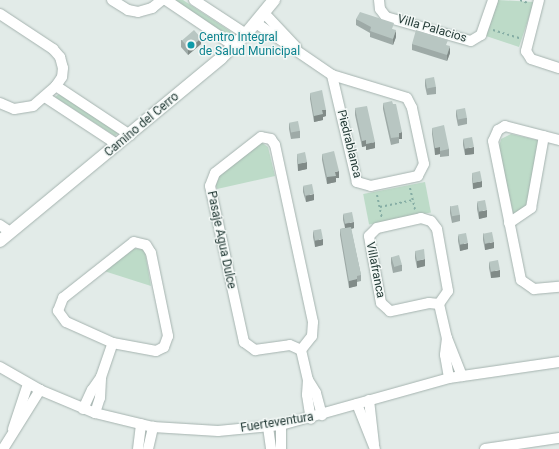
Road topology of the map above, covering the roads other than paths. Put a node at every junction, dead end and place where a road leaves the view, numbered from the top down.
1 (112, 0) edge
2 (162, 0) edge
3 (166, 0) edge
4 (194, 0) edge
5 (274, 0) edge
6 (379, 0) edge
7 (494, 0) edge
8 (540, 0) edge
9 (264, 13) junction
10 (0, 14) edge
11 (256, 23) junction
12 (246, 34) junction
13 (234, 46) junction
14 (299, 50) junction
15 (559, 68) edge
16 (332, 75) junction
17 (56, 86) junction
18 (45, 97) junction
19 (0, 103) edge
20 (130, 135) junction
21 (544, 136) junction
22 (559, 140) edge
23 (118, 145) junction
24 (509, 223) junction
25 (0, 225) edge
26 (10, 232) junction
27 (0, 241) edge
28 (559, 287) edge
29 (439, 304) junction
30 (447, 338) junction
31 (113, 343) junction
32 (301, 350) junction
33 (559, 362) edge
34 (0, 367) edge
35 (462, 376) junction
36 (101, 377) junction
37 (450, 378) junction
38 (308, 380) junction
39 (28, 384) junction
40 (40, 390) junction
41 (369, 400) junction
42 (357, 404) junction
43 (83, 409) junction
44 (95, 413) junction
45 (322, 415) junction
46 (310, 418) junction
47 (141, 424) junction
48 (281, 425) junction
49 (153, 426) junction
50 (268, 427) junction
51 (14, 429) junction
52 (559, 438) edge
53 (374, 446) edge
54 (3, 449) edge
55 (138, 449) edge
56 (148, 449) edge
57 (271, 449) edge
58 (281, 449) edge
59 (485, 449) edge

1 - 2 street
3 - 13 street
4 - 12 street
5 - 9 street, Camino del Cerro
6 - 7 street, Villa Palacios
8 - 15 street
9 - 11 street, Camino del Cerro
9 - 14 street, Piedrablanca
10 - 17 street
11 - 12 street, Camino del Cerro
11 - 14 street, Piedrablanca
12 - 13 street, Camino del Cerro
13 - 20 street, Camino del Cerro
14 - 16 street, Piedrablanca
16 - 16 street, Piedrablanca
17 - 18 street
17 - 20 street
18 - 19 street
18 - 23 street
20 - 23 street, Camino del Cerro
21 - 22 street
21 - 24 street
21 - 24 street
23 - 26 street, Camino del Cerro
24 - 28 street
25 - 26 street
26 - 27 street, Camino del Cerro
29 - 29 street, Villafranca
29 - 30 street
30 - 35 street
30 - 37 street
31 - 31 street
31 - 36 street
32 - 32 street, Pasaje Agua Dulce
32 - 38 street
33 - 35 street, Fuerteventura
34 - 39 street, Fuerteventura
35 - 37 street, Fuerteventura
36 - 43 street
36 - 44 street
37 - 41 street, Fuerteventura
38 - 45 street
38 - 46 street
39 - 40 street, Fuerteventura
39 - 51 street
40 - 43 street, Fuerteventura
40 - 51 street
41 - 42 street, Fuerteventura
41 - 53 street
42 - 45 street, Fuerteventura
42 - 53 street
43 - 44 street, Fuerteventura
44 - 47 street, Fuerteventura
45 - 46 street, Fuerteventura
46 - 48 street, Fuerteventura
47 - 49 street, Fuerteventura
47 - 55 street
48 - 50 street, Fuerteventura
48 - 58 street
49 - 50 street, Fuerteventura
49 - 56 street
50 - 57 street
51 - 54 street
52 - 59 street

